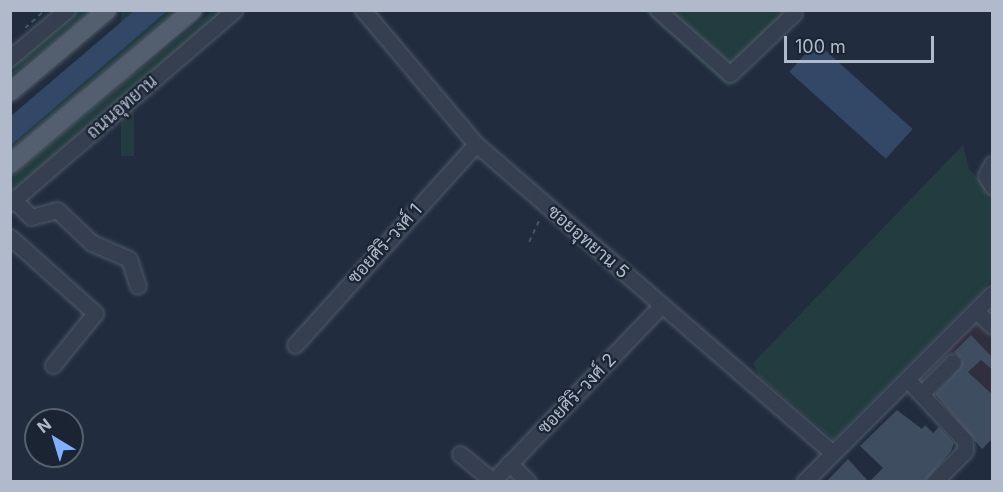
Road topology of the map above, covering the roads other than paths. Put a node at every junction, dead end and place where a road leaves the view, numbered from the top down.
1 (67, 10) edge
2 (107, 10) edge
3 (193, 10) edge
4 (234, 10) edge
5 (363, 10) edge
6 (658, 10) edge
7 (794, 13) dead end
8 (12, 55) edge
9 (10, 92) edge
10 (476, 144) junction
11 (10, 165) edge
12 (993, 165) edge
13 (993, 186) edge
14 (12, 202) edge
15 (10, 237) edge
16 (138, 286) dead end
17 (993, 294) edge
18 (661, 306) junction
19 (976, 311) junction
20 (993, 326) edge
21 (295, 345) dead end
22 (952, 362) dead end
23 (53, 365) dead end
24 (908, 380) junction
25 (921, 394) junction
26 (833, 453) junction
27 (460, 454) dead end
28 (509, 463) junction
29 (811, 479) edge
30 (492, 481) edge
31 (528, 482) edge
32 (934, 482) edge

1 - 8 street
2 - 9 main road
3 - 11 main road, ถนนอุทยาน
4 - 14 street, ถนนอุทยาน
5 - 10 street, ซอยอุทยาน 5
6 - 7 street
10 - 18 street, ซอยอุทยาน 5
10 - 21 street, ซอยศิริ-วงศ์ 1
12 - 13 street
14 - 16 street
15 - 23 street
17 - 19 street
18 - 26 street, ซอยอุทยาน 5
18 - 28 street, ซอยศิริ-วงศ์ 2
19 - 20 street
19 - 24 street
22 - 25 street
24 - 25 street
24 - 26 street
25 - 32 street
26 - 29 street
27 - 30 street
28 - 30 street, ซอยศิริ-วงศ์ 2
28 - 31 street

